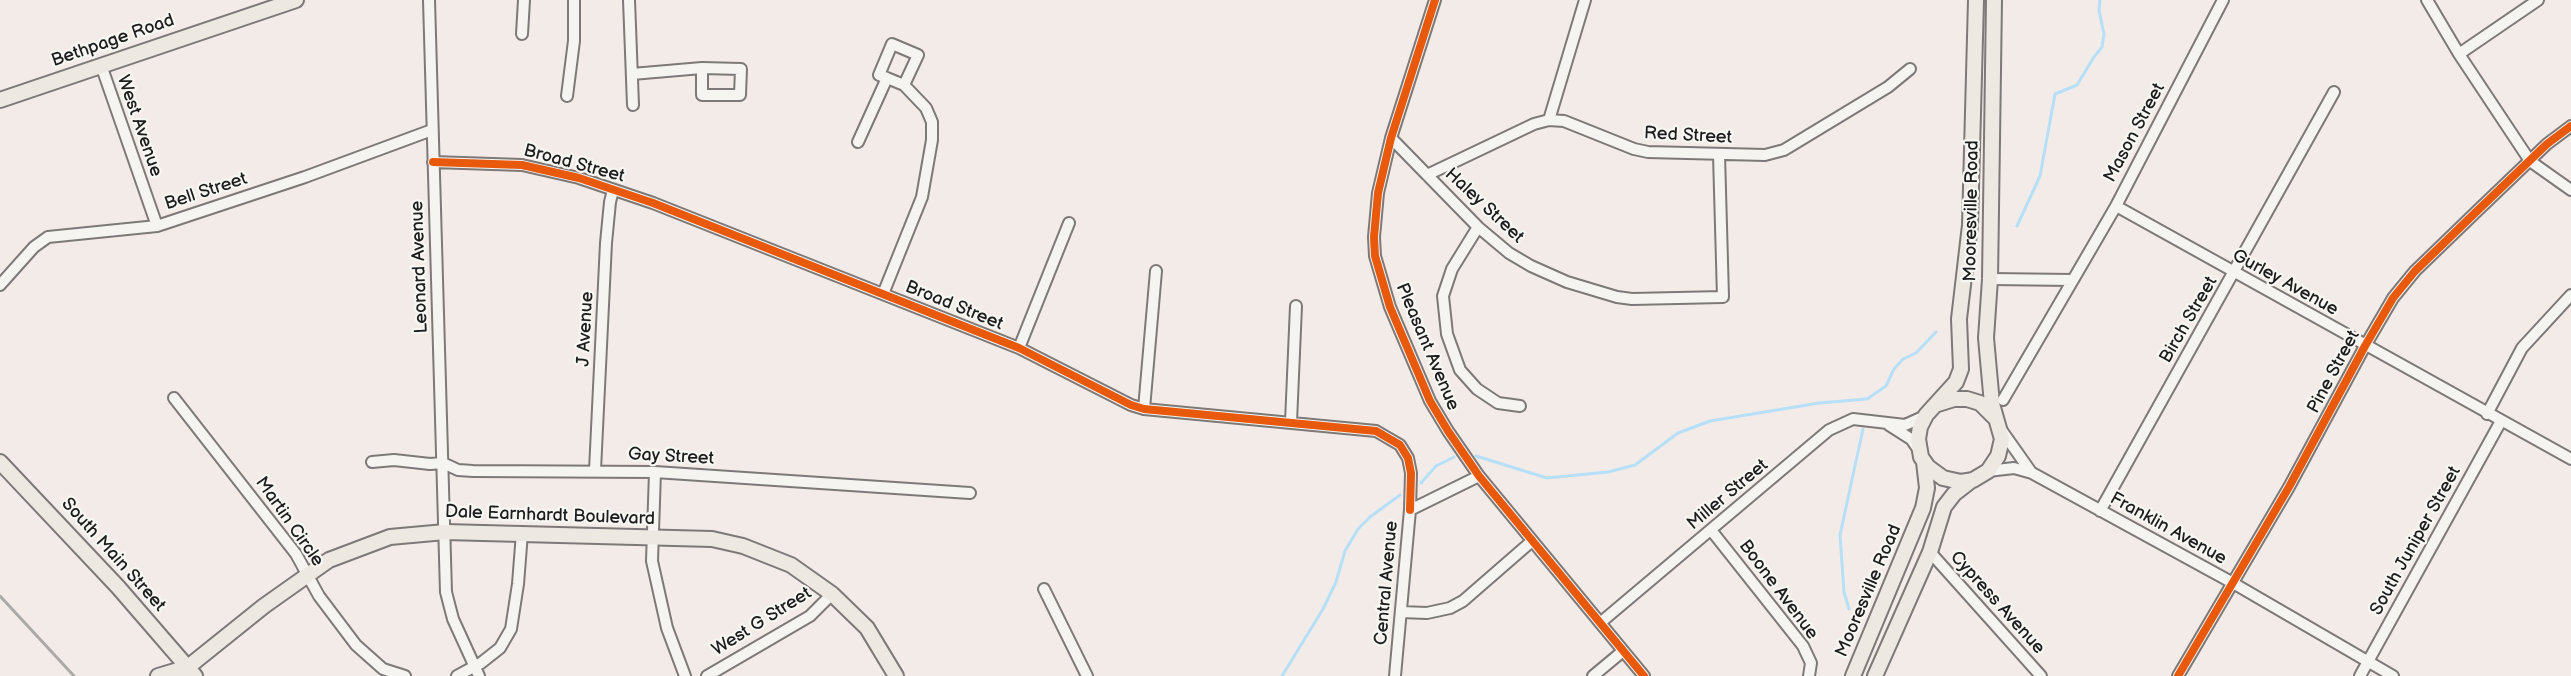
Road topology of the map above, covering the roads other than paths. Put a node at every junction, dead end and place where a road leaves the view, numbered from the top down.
1 (296, 0) edge
2 (429, 0) edge
3 (524, 0) edge
4 (574, 0) edge
5 (629, 0) edge
6 (1435, 0) edge
7 (1585, 0) edge
8 (1976, 0) edge
9 (1994, 0) edge
10 (2223, 0) edge
11 (2427, 0) edge
12 (2538, 0) edge
13 (522, 34) dead end
14 (2459, 54) junction
15 (101, 65) junction
16 (702, 68) junction
17 (1910, 69) dead end
18 (632, 74) junction
19 (887, 78) junction
20 (904, 85) junction
21 (2334, 92) dead end
22 (567, 96) dead end
23 (0, 100) edge
24 (633, 105) dead end
25 (1549, 120) junction
26 (2571, 126) edge
27 (432, 130) junction
28 (1392, 138) junction
29 (858, 142) dead end
30 (1719, 155) junction
31 (2530, 161) junction
32 (433, 162) junction
33 (1427, 175) junction
34 (614, 190) junction
35 (2571, 190) edge
36 (2116, 206) junction
37 (1069, 223) dead end
38 (157, 226) junction
39 (1478, 227) junction
40 (1156, 271) dead end
41 (2234, 272) junction
42 (1990, 279) junction
43 (2073, 280) junction
44 (0, 285) edge
45 (883, 294) junction
46 (2571, 295) edge
47 (1296, 306) dead end
48 (2364, 346) junction
49 (1019, 348) junction
50 (174, 398) dead end
51 (2002, 400) dead end
52 (1520, 406) dead end
53 (1144, 409) junction
54 (1929, 412) junction
55 (2487, 414) junction
56 (2501, 421) junction
57 (1291, 422) junction
58 (1998, 424) junction
59 (1888, 425) junction
60 (1922, 457) junction
61 (2571, 459) edge
62 (0, 462) edge
63 (372, 462) dead end
64 (443, 463) junction
65 (595, 470) junction
66 (1988, 471) junction
67 (654, 472) junction
68 (2032, 473) junction
69 (1479, 476) junction
70 (1973, 480) junction
71 (970, 493) dead end
72 (1410, 510) junction
73 (2100, 511) junction
74 (1711, 530) junction
75 (445, 532) junction
76 (522, 533) junction
77 (652, 538) junction
78 (1532, 541) junction
79 (1930, 552) junction
80 (307, 573) junction
81 (2233, 583) junction
82 (1044, 589) dead end
83 (832, 594) junction
84 (1401, 612) junction
85 (1600, 623) junction
86 (1623, 651) junction
87 (2368, 661) junction
88 (477, 672) edge
89 (188, 673) edge
90 (1810, 674) edge
91 (158, 676) edge
92 (405, 676) edge
93 (457, 676) edge
94 (684, 676) edge
95 (707, 676) edge
96 (896, 676) edge
97 (1088, 676) edge
98 (1395, 676) edge
99 (1593, 676) edge
100 (1644, 676) edge
101 (1853, 676) edge
102 (1875, 676) edge
103 (2041, 676) edge
104 (2178, 676) edge
105 (2360, 676) edge
106 (2393, 676) edge

1 - 15 main road, Bethpage Road
2 - 27 street, Leonard Avenue
3 - 13 street
4 - 22 street
5 - 18 street
6 - 28 street, Pleasant Avenue
7 - 25 street
8 - 54 main road, Mooresville Road
9 - 42 main road, Mooresville Road
10 - 36 street, Mason Street
11 - 14 street
12 - 14 street
14 - 31 street
15 - 23 main road, Bethpage Road
15 - 38 street, West Avenue
16 - 16 street
16 - 18 street
17 - 30 street, Red Street
18 - 24 street
19 - 20 street
19 - 20 street
19 - 29 street
20 - 45 street
21 - 41 street, Birch Street
25 - 30 street, Red Street
25 - 33 street, Red Street
26 - 31 street, Pine Street
27 - 32 street, Leonard Avenue
27 - 38 street, Bell Street
28 - 33 street, Haley Street
28 - 69 street, Pleasant Avenue
30 - 39 street, Haley Street
31 - 35 street
31 - 48 street, Pine Street
32 - 34 street, Broad Street
32 - 64 street, Leonard Avenue
33 - 39 street, Haley Street
34 - 45 street, Broad Street
34 - 65 street, J Avenue
36 - 41 street, Gurley Avenue
36 - 43 street, Mason Street
37 - 49 street
38 - 44 street, Bell Street
39 - 52 street
40 - 53 street
41 - 48 street, Gurley Avenue
41 - 73 street, Birch Street
42 - 43 street
42 - 58 main road, Mooresville Road
43 - 51 street, Mason Street
45 - 49 street, Broad Street
46 - 55 street
47 - 57 street
48 - 55 street, Gurley Avenue
48 - 81 street, Pine Street
49 - 53 street, Broad Street
50 - 80 street, Martin Circle
53 - 57 street, Broad Street
54 - 58 main road
54 - 59 street, Miller Street
54 - 60 main road, Mooresville Road
55 - 56 street, Gurley Avenue
56 - 61 street, Gurley Avenue
56 - 87 street, South Juniper Street
57 - 72 street, Broad Street
58 - 66 main road, Mooresville Road
58 - 68 street, Franklin Avenue
59 - 60 street, Miller Street
59 - 74 street, Miller Street
60 - 70 main road
60 - 101 main road, Mooresville Road
62 - 89 main road, South Main Street
63 - 64 street, Gay Street
64 - 65 street, Gay Street
64 - 75 street, Leonard Avenue
65 - 67 street, Gay Street
66 - 68 street, Franklin Avenue
66 - 70 main road, Mooresville Road
67 - 71 street, Gay Street
67 - 77 street
68 - 73 street, Franklin Avenue
69 - 72 street, Central Avenue
69 - 78 street, Pleasant Avenue
70 - 79 main road, Mooresville Road
72 - 84 street, Central Avenue
73 - 81 street, Franklin Avenue
74 - 85 street, Miller Street
74 - 90 street, Boone Avenue
75 - 76 main road, Dale Earnhardt Boulevard
75 - 80 main road, Dale Earnhardt Boulevard
75 - 88 street
76 - 77 main road, Dale Earnhardt Boulevard
76 - 88 street
77 - 83 main road, Dale Earnhardt Boulevard
77 - 94 street
78 - 84 street
78 - 85 street, Pleasant Avenue
79 - 102 main road, Mooresville Road
79 - 103 street, Cypress Avenue
80 - 89 main road, Dale Earnhardt Boulevard
80 - 92 street, Martin Circle
81 - 87 street, Franklin Avenue
81 - 104 street, Pine Street
82 - 97 street
83 - 95 street, West G Street
83 - 96 main road, Dale Earnhardt Boulevard
84 - 98 street, Central Avenue
85 - 86 street, Pleasant Avenue
86 - 99 street
86 - 100 street, Pleasant Avenue
87 - 105 street, South Juniper Street
87 - 106 street, Franklin Avenue
88 - 93 street
89 - 91 main road, Dale Earnhardt Boulevard

